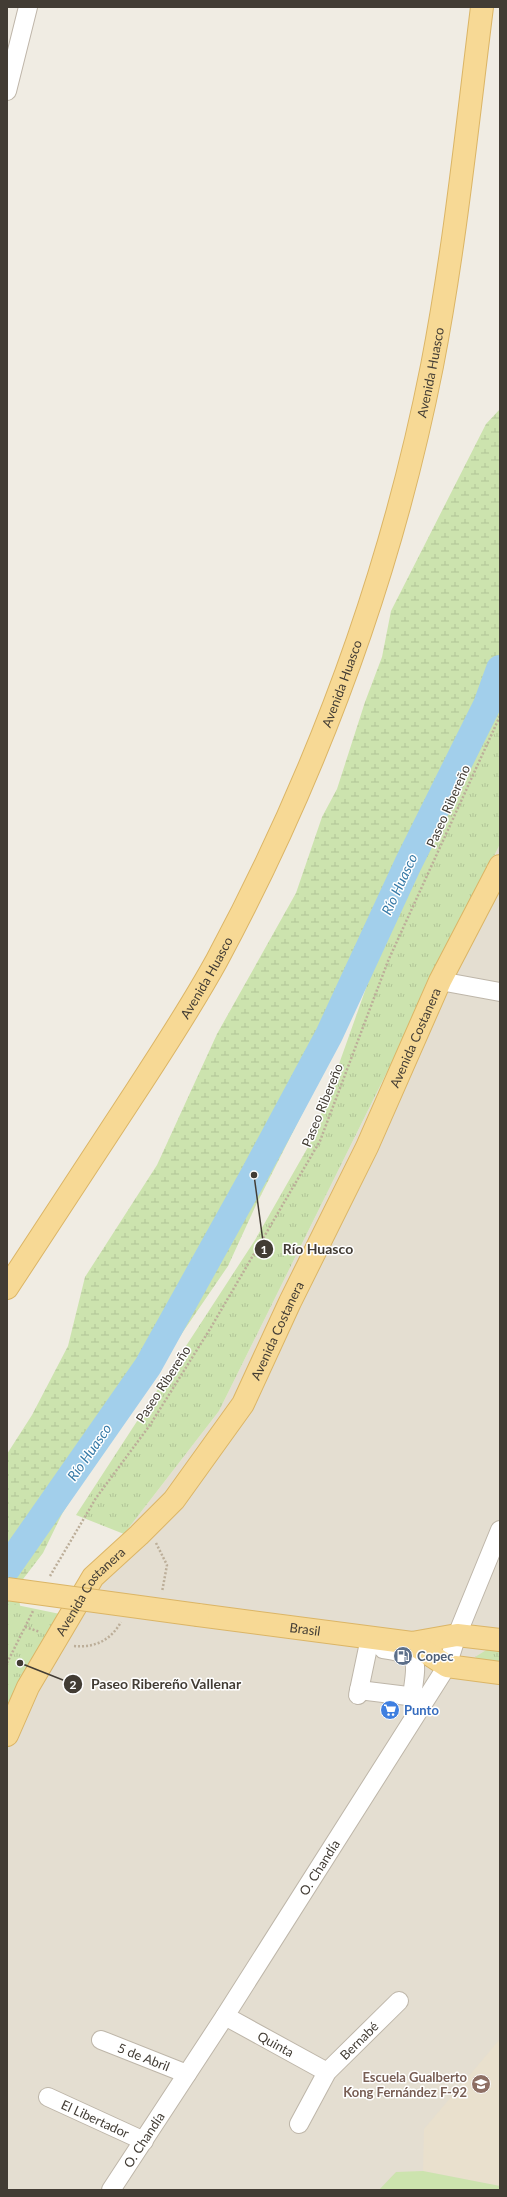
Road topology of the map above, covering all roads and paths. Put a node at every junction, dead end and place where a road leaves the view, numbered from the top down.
1 (28, 7) edge
2 (482, 7) edge
3 (7, 92) edge
4 (500, 716) edge
5 (500, 866) edge
6 (440, 981) junction
7 (500, 992) edge
8 (7, 1288) edge
9 (500, 1530) edge
10 (48, 1581) dead end
11 (7, 1589) edge
12 (35, 1607) dead end
13 (457, 1635) junction
14 (500, 1640) edge
15 (369, 1642) junction
16 (412, 1644) junction
17 (7, 1663) edge
18 (447, 1666) junction
19 (500, 1673) edge
20 (419, 1698) junction
21 (7, 1735) edge
22 (399, 2001) dead end
23 (225, 2016) junction
24 (101, 2040) dead end
25 (327, 2072) junction
26 (187, 2074) junction
27 (48, 2097) dead end
28 (299, 2124) dead end
29 (144, 2141) junction
30 (111, 2190) edge

1 - 3 street
2 - 8 main road, Avenida Huasco
4 - 10 path, Paseo Ribereño
5 - 6 main road, Avenida Costanera
6 - 7 street
6 - 21 main road, Avenida Costanera
9 - 13 street, O. Chandía
11 - 15 main road, Brasil, bridge
12 - 17 path
13 - 14 main road, Brasil
13 - 16 main road, Brasil
13 - 18 street, O. Chandía
15 - 16 main road, Brasil
15 - 20 street
15 - 20 street
16 - 18 main road, Brasil
18 - 19 main road, Brasil
18 - 20 street, O. Chandía
20 - 23 street, O. Chandía
22 - 25 street, Bernabé
23 - 25 street, Quinta
23 - 26 street, O. Chandía
24 - 26 street, 5 de Abril
25 - 28 street, Bernabé
26 - 29 street, O. Chandía
27 - 29 street, El Libertador
29 - 30 street, O. Chandía

